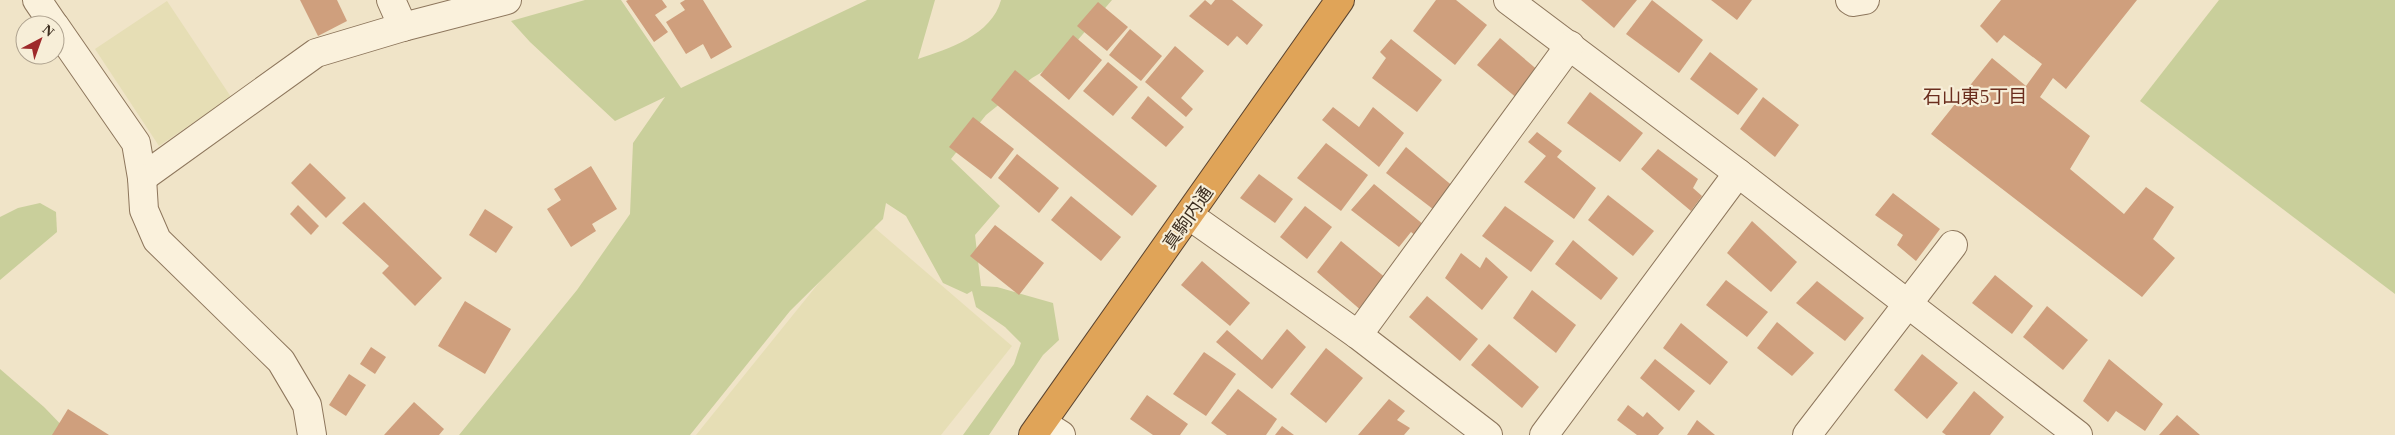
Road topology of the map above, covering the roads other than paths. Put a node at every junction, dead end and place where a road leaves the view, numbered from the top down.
1 (37, 0) edge
2 (391, 0) edge
3 (507, 0) edge
4 (1340, 0) edge
5 (1508, 0) edge
6 (1850, 0) edge
7 (1865, 0) edge
8 (48, 15) edge
9 (403, 28) junction
10 (65, 40) edge
11 (1570, 45) junction
12 (1738, 173) junction
13 (142, 178) junction
14 (1190, 216) junction
15 (1953, 245) dead end
16 (1909, 304) junction
17 (1358, 335) junction
18 (1045, 431) edge
19 (312, 435) edge
20 (1488, 435) edge
21 (1544, 435) edge
22 (1807, 435) edge
23 (2078, 435) edge

1 - 8 street
2 - 9 street
3 - 9 street
4 - 14 highway, 真駒内通
5 - 11 street
6 - 7 street
9 - 13 street
10 - 13 street
11 - 12 street
11 - 17 street
12 - 16 street
12 - 21 street
13 - 19 street
14 - 17 street
14 - 18 highway, 真駒内通
15 - 16 street
16 - 22 street
16 - 23 street
17 - 20 street

